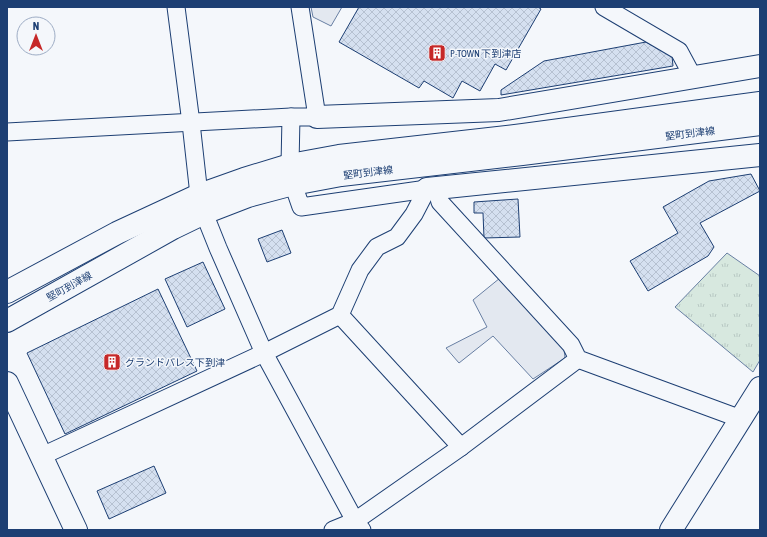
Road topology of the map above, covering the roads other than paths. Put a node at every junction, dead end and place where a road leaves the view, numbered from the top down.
1 (176, 7) edge
2 (300, 7) edge
3 (604, 7) edge
4 (760, 66) edge
5 (693, 77) junction
6 (760, 104) edge
7 (291, 117) junction
8 (317, 117) junction
9 (191, 123) junction
10 (760, 124) edge
11 (7, 132) edge
12 (523, 144) junction
13 (760, 155) edge
14 (291, 174) junction
15 (432, 189) junction
16 (201, 204) junction
17 (7, 292) edge
18 (340, 315) junction
19 (7, 321) edge
20 (264, 353) junction
21 (578, 359) junction
22 (7, 383) edge
23 (760, 388) edge
24 (741, 419) junction
25 (461, 447) junction
26 (42, 456) junction
27 (359, 525) edge
28 (76, 530) edge
29 (333, 530) edge
30 (672, 530) edge

1 - 9 street
2 - 8 street
3 - 5 street
4 - 5 main road
5 - 8 main road
6 - 12 main road, 堅町到津線
7 - 8 street
7 - 9 street
7 - 14 street
9 - 11 street
9 - 16 street
10 - 12 main road, 堅町到津線
12 - 14 main road, 堅町到津線
13 - 15 main road
14 - 15 street
14 - 16 main road, 堅町到津線
15 - 18 street
15 - 21 street
16 - 17 main road, 堅町到津線
16 - 19 main road, 堅町到津線
16 - 20 street
18 - 20 street
18 - 25 street
20 - 26 street
20 - 27 street
21 - 24 street
21 - 25 street
22 - 26 main road
23 - 24 main road
24 - 30 main road
25 - 27 street
26 - 28 main road
27 - 29 street

